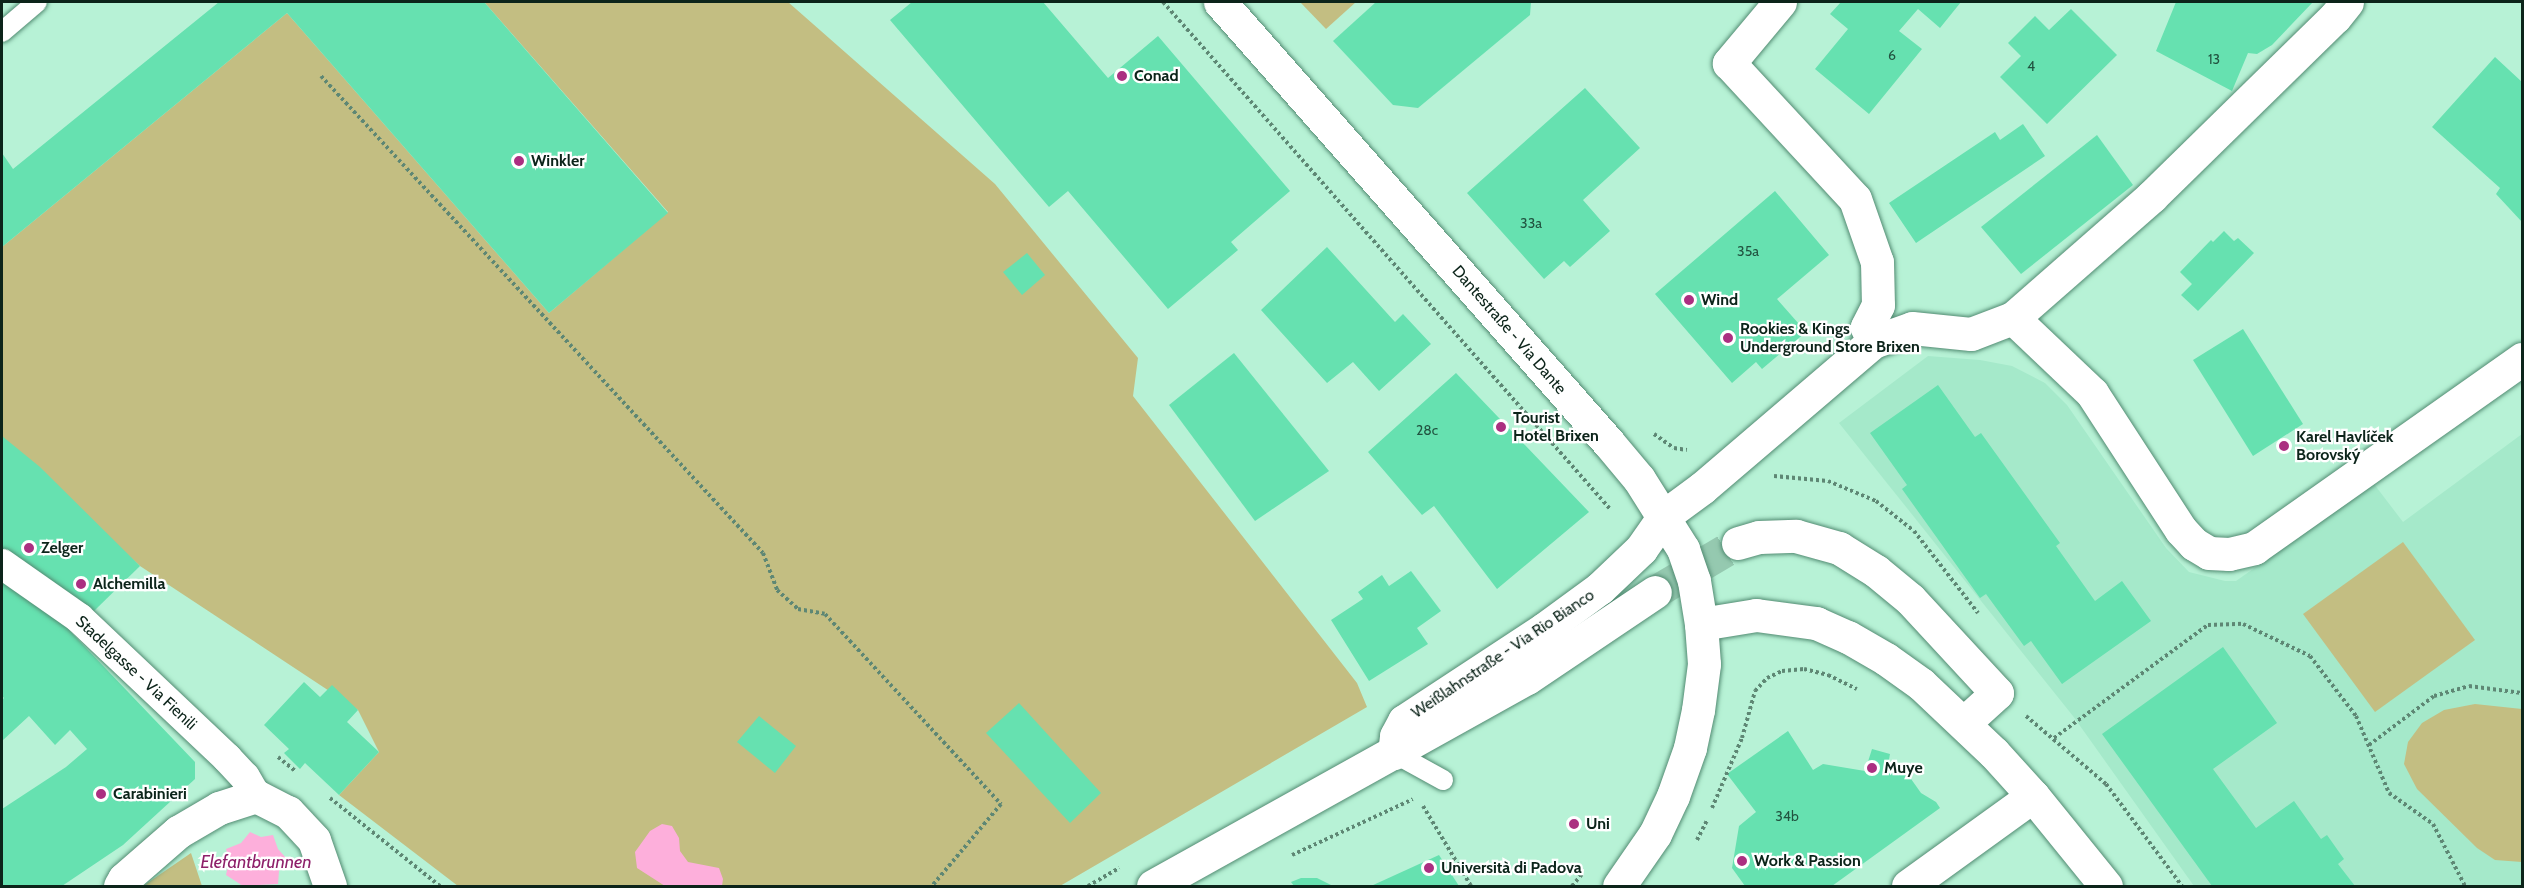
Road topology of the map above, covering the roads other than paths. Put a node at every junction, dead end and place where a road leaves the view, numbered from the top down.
1 (38, 2) edge
2 (1220, 2) edge
3 (1780, 2) edge
4 (2347, 2) edge
5 (2, 32) edge
6 (2013, 318) junction
7 (1873, 342) junction
8 (2523, 360) edge
9 (1664, 516) junction
10 (1738, 543) tunnel mouth
11 (2, 564) edge
12 (1654, 592) tunnel mouth
13 (1701, 624) junction
14 (1964, 723) junction
15 (1394, 753) junction
16 (1443, 780) dead end
17 (256, 796) junction
18 (2033, 796) junction
19 (120, 886) edge
20 (330, 886) edge
21 (1153, 886) edge
22 (1619, 886) edge
23 (1908, 886) edge
24 (2106, 886) edge

1 - 5 lane
2 - 9 street, Dantestraße - Via Dante
3 - 7 street
4 - 6 street
6 - 7 street
6 - 8 street
7 - 9 street, Weißlahnstraße - Via Rio Bianco
9 - 13 street, Dantestraße - Via Dante
9 - 15 street, Weißlahnstraße - Via Rio Bianco
10 - 14 street
11 - 17 street, Stadelgasse - Via Fienili
12 - 15 street
13 - 14 street
13 - 22 street, Dantestraße - Via Dante
14 - 18 street
15 - 16 lane
15 - 21 street
17 - 19 street
17 - 20 street
18 - 23 street
18 - 24 street

